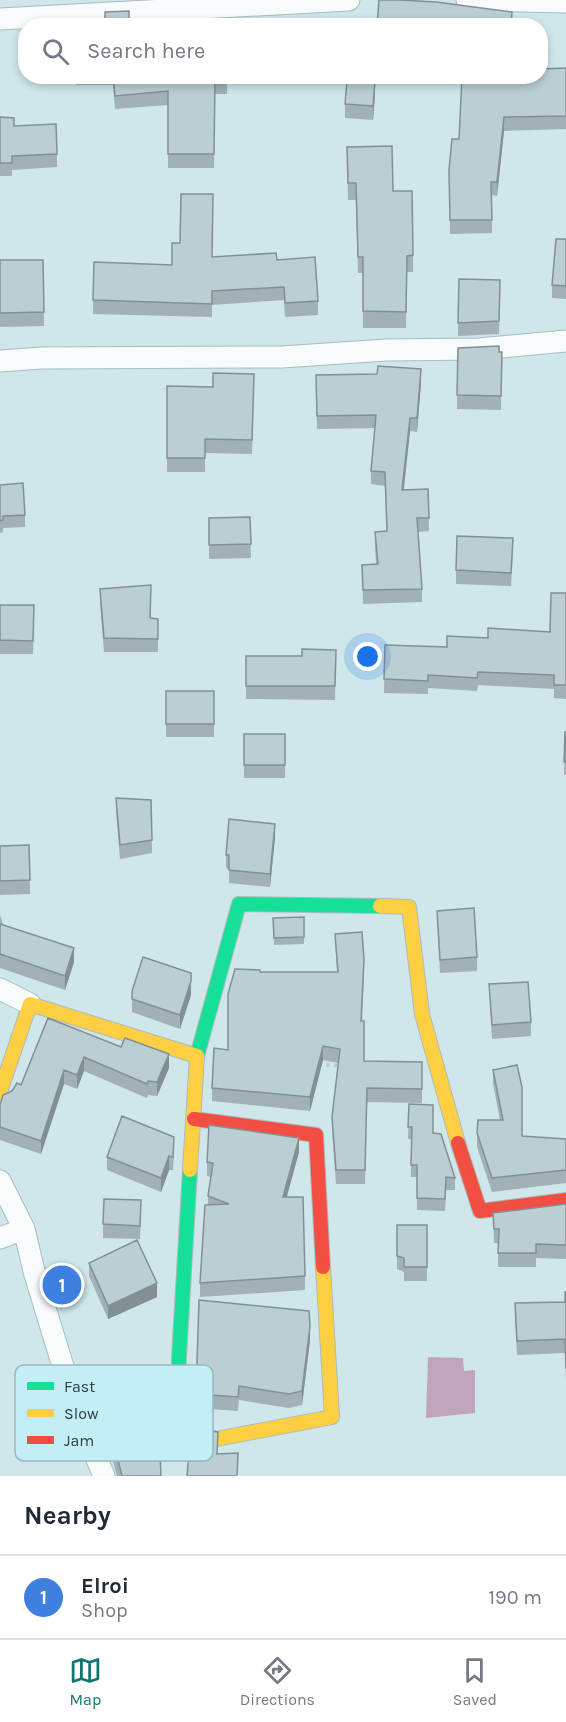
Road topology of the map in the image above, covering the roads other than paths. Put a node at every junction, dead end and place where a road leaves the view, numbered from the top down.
1 (349, 0) edge
2 (467, 0) edge
3 (522, 0) edge
4 (327, 1) edge
5 (566, 2) edge
6 (18, 18) edge
7 (18, 18) edge
8 (0, 19) edge
9 (566, 341) edge
10 (0, 361) edge
11 (0, 989) edge
12 (30, 1004) junction
13 (197, 1056) junction
14 (0, 1092) edge
15 (194, 1119) junction
16 (0, 1181) edge
17 (566, 1200) edge
18 (24, 1229) junction
19 (0, 1238) edge
20 (63, 1365) edge
21 (179, 1365) edge
22 (213, 1438) edge
23 (98, 1461) edge
24 (104, 1476) edge

1 - 4 street
2 - 3 street
3 - 5 street
4 - 7 street
6 - 8 street
9 - 10 street
11 - 12 street
12 - 13 street
12 - 14 street
13 - 15 street
13 - 17 street
15 - 21 street
15 - 22 street
16 - 18 street
18 - 19 street
18 - 20 street
23 - 24 street

